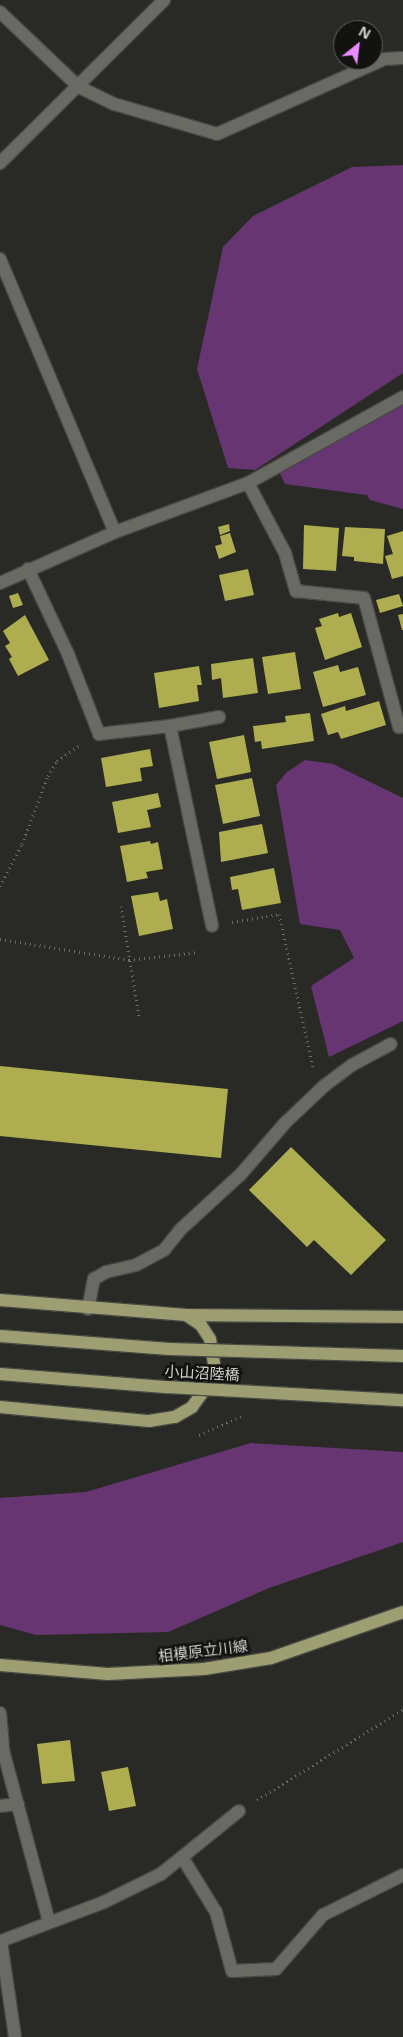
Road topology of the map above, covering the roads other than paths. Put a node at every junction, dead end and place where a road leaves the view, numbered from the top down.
1 (164, 0) edge
2 (0, 12) edge
3 (403, 58) edge
4 (79, 88) junction
5 (0, 163) edge
6 (0, 259) edge
7 (403, 398) edge
8 (248, 483) junction
9 (115, 532) junction
10 (28, 569) junction
11 (0, 583) edge
12 (397, 694) edge
13 (219, 717) dead end
14 (170, 726) junction
15 (399, 727) dead end
16 (212, 926) dead end
17 (391, 1044) dead end
18 (0, 1300) edge
19 (88, 1309) junction
20 (186, 1315) junction
21 (403, 1317) edge
22 (0, 1336) edge
23 (403, 1356) edge
24 (0, 1374) edge
25 (403, 1400) edge
26 (0, 1407) edge
27 (403, 1612) edge
28 (0, 1665) edge
29 (0, 1713) edge
30 (18, 1804) junction
31 (0, 1806) edge
32 (240, 1811) road end
33 (182, 1857) junction
34 (403, 1875) edge
35 (49, 1922) junction
36 (1, 1941) edge
37 (15, 2037) edge

1 - 4 street
2 - 4 street
3 - 4 street
4 - 5 street
6 - 9 street
7 - 8 street
8 - 9 street
8 - 12 street
9 - 10 street
10 - 11 street
10 - 14 street
12 - 15 street
13 - 14 street
14 - 16 street
17 - 19 street
18 - 19 main road
19 - 20 main road
20 - 21 main road
20 - 26 main road
22 - 23 main road, 小山沼陸橋, bridge
24 - 25 main road, 小山沼陸橋, bridge
27 - 28 main road, 相模原立川線
29 - 30 street
30 - 31 street
30 - 35 street
32 - 33 street
33 - 34 street
33 - 35 street
35 - 36 street
36 - 37 street

